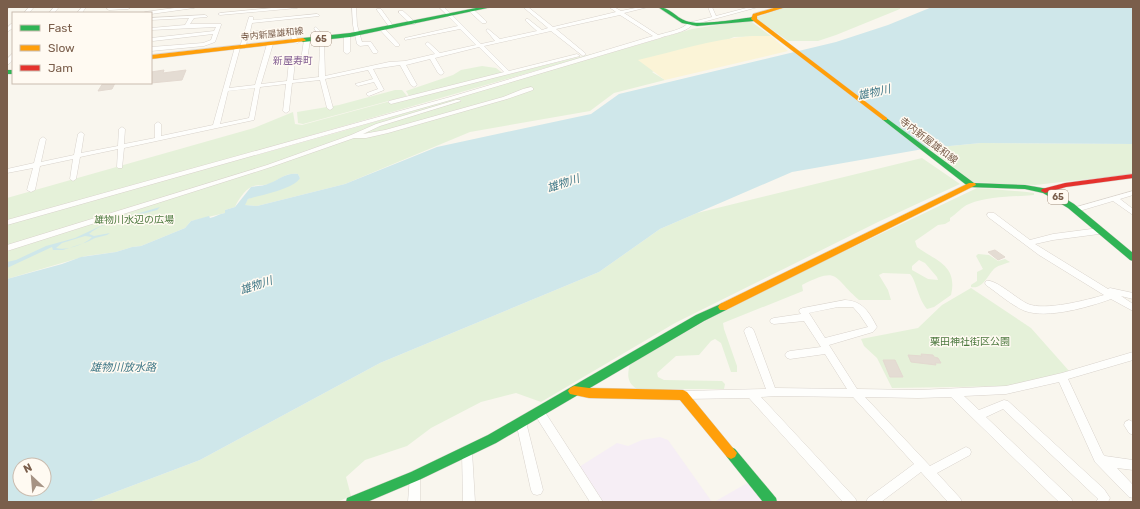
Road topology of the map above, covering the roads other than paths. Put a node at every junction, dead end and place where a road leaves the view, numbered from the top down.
1 (110, 7) edge
2 (182, 7) edge
3 (194, 7) edge
4 (297, 7) edge
5 (354, 7) edge
6 (441, 7) edge
7 (489, 7) edge
8 (525, 7) edge
9 (611, 7) edge
10 (646, 7) edge
11 (661, 7) edge
12 (710, 7) edge
13 (756, 7) edge
14 (783, 7) edge
15 (128, 9) edge
16 (159, 9) edge
17 (253, 9) edge
18 (471, 9) edge
19 (379, 10) dead end
20 (145, 12) edge
21 (401, 12) dead end
22 (620, 13) junction
23 (220, 14) dead end
24 (317, 15) dead end
25 (449, 15) junction
26 (205, 16) dead end
27 (192, 17) junction
28 (715, 18) junction
29 (754, 19) junction
30 (152, 20) edge
31 (528, 20) dead end
32 (250, 22) junction
33 (484, 22) dead end
34 (412, 23) junction
35 (690, 24) junction
36 (188, 26) junction
37 (392, 27) junction
38 (461, 27) junction
39 (290, 28) dead end
40 (316, 28) dead end
41 (152, 29) edge
42 (382, 29) junction
43 (552, 29) junction
44 (488, 30) dead end
45 (216, 32) junction
46 (265, 32) dead end
47 (541, 32) junction
48 (246, 34) junction
49 (357, 34) junction
50 (347, 36) junction
51 (656, 36) junction
52 (323, 39) junction
53 (407, 39) dead end
54 (307, 40) junction
55 (152, 41) edge
56 (296, 42) junction
57 (499, 42) junction
58 (270, 44) junction
59 (428, 44) dead end
60 (397, 45) dead end
61 (479, 46) junction
62 (152, 48) edge
63 (240, 48) junction
64 (177, 50) junction
65 (347, 52) dead end
66 (375, 52) dead end
67 (583, 54) junction
68 (439, 56) junction
69 (152, 57) edge
70 (432, 58) junction
71 (304, 60) dead end
72 (292, 61) dead end
73 (402, 63) junction
74 (370, 68) junction
75 (507, 72) junction
76 (441, 73) dead end
77 (322, 78) junction
78 (376, 80) junction
79 (289, 82) junction
80 (506, 82) junction
81 (358, 84) dead end
82 (414, 84) dead end
83 (258, 85) junction
84 (531, 89) dead end
85 (225, 90) junction
86 (369, 94) dead end
87 (391, 102) dead end
88 (330, 108) dead end
89 (286, 111) dead end
90 (158, 124) dead end
91 (216, 126) junction
92 (122, 129) dead end
93 (81, 134) dead end
94 (353, 136) junction
95 (43, 139) dead end
96 (158, 139) junction
97 (121, 147) junction
98 (77, 156) junction
99 (36, 165) junction
100 (120, 167) dead end
101 (7, 171) edge
102 (1133, 176) edge
103 (73, 179) dead end
104 (968, 183) junction
105 (31, 190) dead end
106 (1045, 191) junction
107 (1133, 193) edge
108 (1113, 198) junction
109 (1076, 210) junction
110 (1133, 212) edge
111 (990, 215) dead end
112 (7, 223) edge
113 (1099, 231) junction
114 (1028, 243) junction
115 (7, 248) edge
116 (1133, 258) edge
117 (989, 283) dead end
118 (1109, 292) junction
119 (1133, 296) edge
120 (1133, 308) edge
121 (807, 317) junction
122 (774, 321) dead end
123 (749, 331) dead end
124 (825, 346) junction
125 (790, 355) dead end
126 (1133, 356) edge
127 (1062, 377) junction
128 (574, 391) junction
129 (772, 392) junction
130 (854, 392) junction
131 (954, 393) junction
132 (683, 394) junction
133 (751, 394) junction
134 (539, 412) junction
135 (977, 416) junction
136 (521, 422) junction
137 (467, 451) junction
138 (966, 452) dead end
139 (1103, 461) junction
140 (1133, 465) edge
141 (926, 468) junction
142 (415, 476) junction
143 (537, 490) dead end
144 (1133, 493) edge
145 (352, 502) edge
146 (414, 502) edge
147 (469, 502) edge
148 (596, 502) edge
149 (772, 502) edge
150 (851, 502) edge
151 (872, 502) edge
152 (956, 502) edge
153 (1067, 502) edge
154 (1102, 502) edge

1 - 15 street
2 - 3 street
2 - 16 street
4 - 17 street
5 - 49 street
6 - 25 street
7 - 18 main road, 寺内新屋雄和線 / 65
8 - 43 street
9 - 22 street
10 - 22 street
11 - 35 main road
12 - 28 street
13 - 28 street
14 - 29 main road
16 - 20 street
17 - 23 street
17 - 32 street
18 - 25 main road, 寺内新屋雄和線 / 65
18 - 33 street
19 - 37 street
21 - 34 street
22 - 43 street
22 - 51 street
24 - 32 street
25 - 34 main road, 寺内新屋雄和線 / 65
25 - 38 street
26 - 27 street
27 - 30 street
27 - 36 street
28 - 35 street
29 - 35 main road
29 - 104 main road, 寺内新屋雄和線
31 - 47 street
32 - 48 street
34 - 37 main road, 寺内新屋雄和線 / 65
35 - 51 street
36 - 41 street
36 - 45 street
37 - 42 main road, 寺内新屋雄和線 / 65
38 - 53 street
38 - 61 street
39 - 56 street
40 - 52 street
42 - 49 main road, 寺内新屋雄和線 / 65
42 - 60 street
43 - 47 street
43 - 67 street
44 - 57 street
45 - 55 street
45 - 64 street
46 - 48 street
47 - 57 street
48 - 63 street
49 - 50 main road, 寺内新屋雄和線 / 65
49 - 66 street
50 - 52 main road, 寺内新屋雄和線 / 65
50 - 65 street
51 - 67 street
51 - 80 street
52 - 54 main road, 寺内新屋雄和線 / 65
52 - 77 street
54 - 56 main road, 寺内新屋雄和線 / 65
54 - 71 street
56 - 58 main road, 寺内新屋雄和線 / 65
57 - 61 street
58 - 63 main road, 寺内新屋雄和線 / 65
58 - 83 street
59 - 68 street
61 - 68 street
61 - 75 street
62 - 64 street
63 - 64 main road, 寺内新屋雄和線 / 65
63 - 85 street
64 - 69 main road, 寺内新屋雄和線 / 65
67 - 75 street
68 - 70 street
70 - 73 street
70 - 76 street
72 - 79 street
73 - 74 street
73 - 82 street
74 - 77 street
74 - 78 street
75 - 87 street
77 - 79 street
77 - 88 street
78 - 81 street
78 - 86 street
79 - 83 street
79 - 89 street
80 - 94 street
80 - 112 street
83 - 85 street
83 - 91 street
84 - 94 street
85 - 91 street
90 - 96 street
91 - 96 street
92 - 97 street
93 - 98 street
94 - 115 street
95 - 99 street
96 - 97 street
97 - 98 street
97 - 100 street
98 - 99 street
98 - 103 street
99 - 101 street
99 - 105 street
102 - 106 main road
104 - 106 main road, 65
104 - 128 main road
106 - 109 main road, 65
107 - 108 street
108 - 109 street
108 - 110 street
109 - 113 main road, 65
111 - 114 street
113 - 114 street
113 - 116 main road, 65
114 - 118 street
117 - 118 street
118 - 119 street
118 - 120 street
121 - 122 street
121 - 124 street
121 - 124 street
123 - 129 street
124 - 125 street
124 - 130 street
126 - 127 street
127 - 131 street
127 - 139 street
128 - 132 main road
128 - 134 main road
129 - 130 street
129 - 133 street
130 - 131 street
130 - 141 street
131 - 135 street
132 - 133 street
132 - 149 main road
133 - 150 street
134 - 136 main road
134 - 148 street
135 - 153 street
135 - 154 street
136 - 137 main road
136 - 143 street
137 - 142 main road
137 - 147 street
138 - 141 street
139 - 140 street
139 - 144 street
141 - 151 street
141 - 152 street
142 - 145 main road
142 - 146 street

